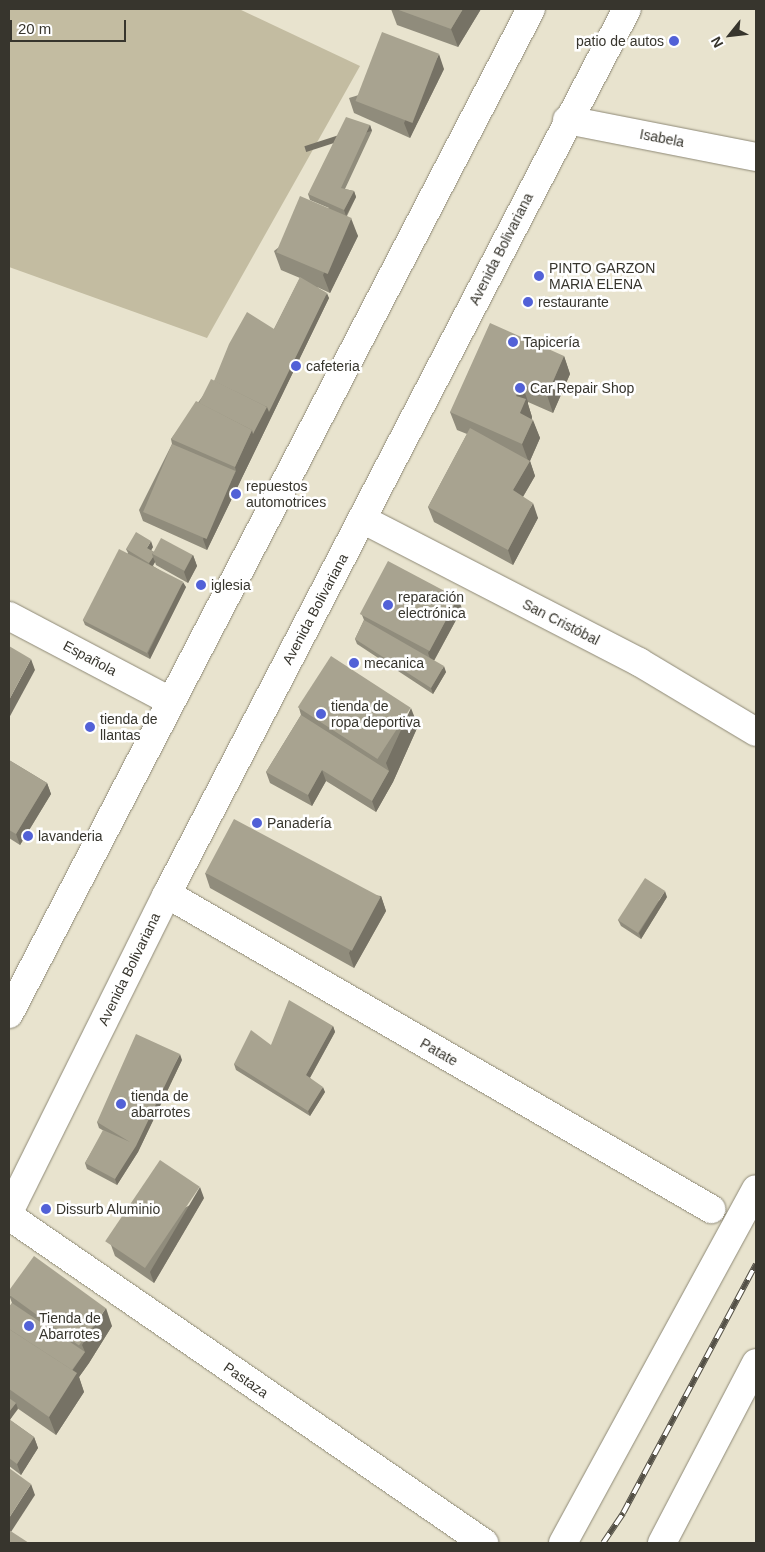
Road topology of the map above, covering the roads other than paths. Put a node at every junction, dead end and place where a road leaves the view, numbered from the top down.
1 (531, 9) edge
2 (627, 9) edge
3 (567, 120) junction
4 (756, 157) edge
5 (362, 520) junction
6 (9, 616) edge
7 (170, 701) junction
8 (756, 732) edge
9 (167, 894) junction
10 (9, 1014) edge
11 (756, 1189) edge
12 (711, 1209) dead end
13 (9, 1214) edge
14 (756, 1363) edge
15 (484, 1543) edge
16 (563, 1543) edge
17 (662, 1543) edge

1 - 7 street
2 - 3 street, Avenida Bolivariana
3 - 4 street, Isabela
3 - 5 street, Avenida Bolivariana
5 - 8 street, San Cristóbal
5 - 9 street, Avenida Bolivariana
6 - 7 street, Española
7 - 10 street
9 - 12 street, Patate
9 - 13 street, Avenida Bolivariana
11 - 16 street
13 - 15 street, Pastaza
14 - 17 street

